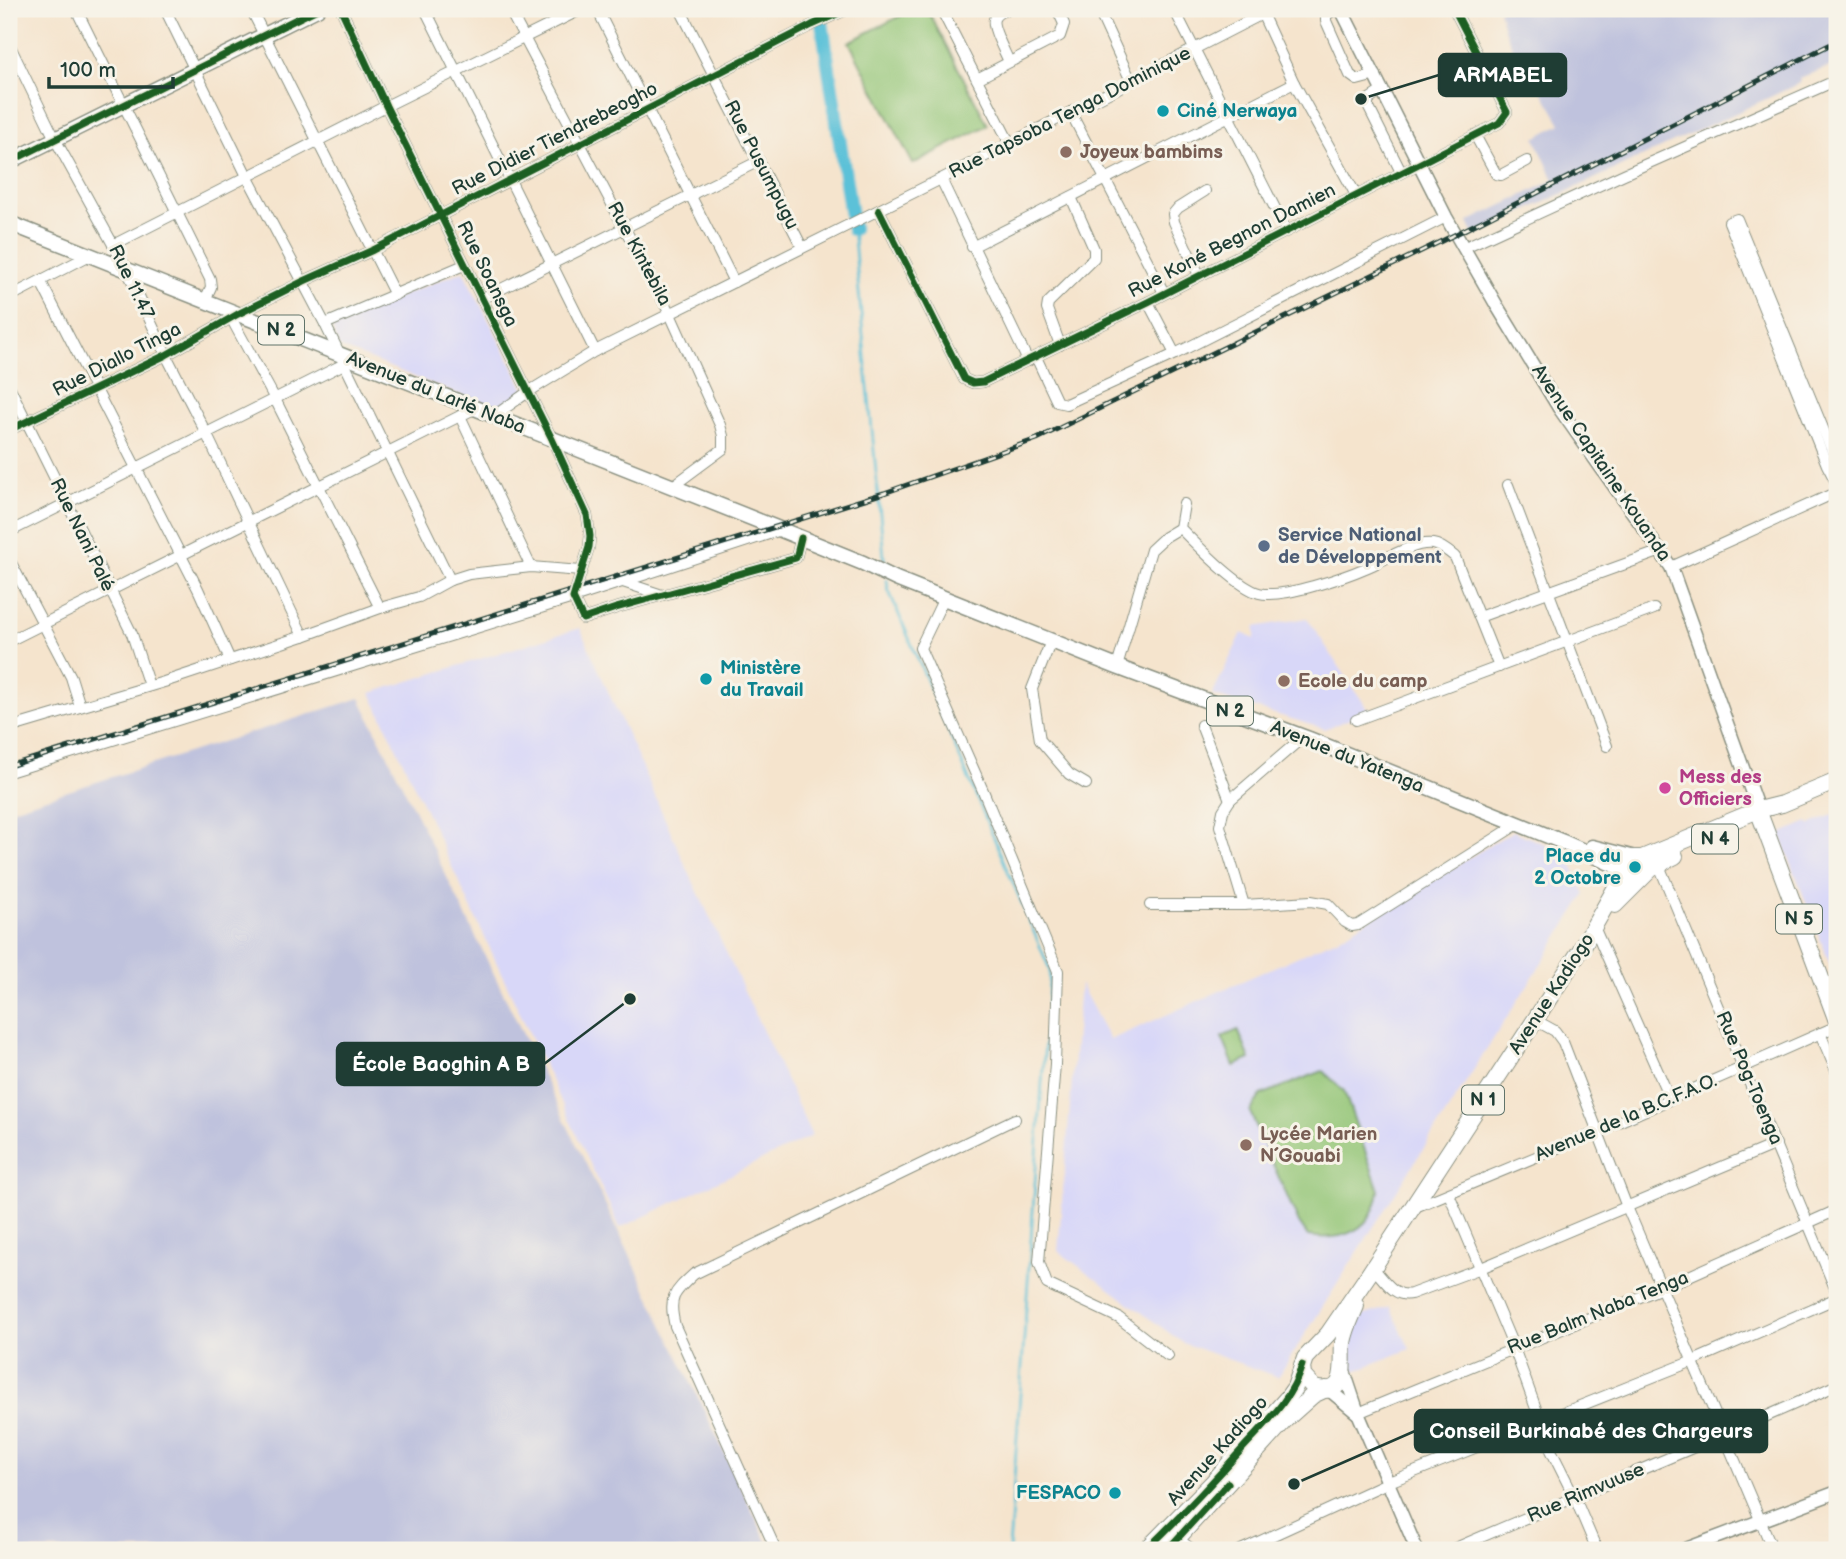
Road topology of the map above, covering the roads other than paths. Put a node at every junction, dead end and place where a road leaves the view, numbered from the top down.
1 (76, 9) edge
2 (165, 9) edge
3 (251, 9) edge
4 (317, 9) edge
5 (341, 9) edge
6 (425, 9) edge
7 (509, 9) edge
8 (582, 9) edge
9 (597, 9) edge
10 (680, 9) edge
11 (848, 9) edge
12 (941, 9) edge
13 (1007, 9) edge
14 (1057, 9) edge
15 (1098, 9) edge
16 (1174, 9) edge
17 (1339, 9) edge
18 (1454, 9) edge
19 (1265, 10) edge
20 (265, 35) junction
21 (524, 38) junction
22 (9, 44) edge
23 (1195, 49) junction
24 (1009, 62) junction
25 (195, 70) junction
26 (455, 72) junction
27 (715, 74) junction
28 (1376, 75) junction
29 (977, 79) junction
30 (1837, 80) edge
31 (1131, 81) junction
32 (1294, 83) junction
33 (1383, 90) junction
34 (124, 106) junction
35 (386, 106) junction
36 (649, 110) junction
37 (1071, 113) junction
38 (1229, 115) junction
39 (1475, 135) junction
40 (55, 139) junction
41 (318, 142) junction
42 (1010, 144) junction
43 (579, 145) junction
44 (759, 161) junction
45 (1527, 161) dead end
46 (9, 162) edge
47 (1420, 162) junction
48 (1401, 172) junction
49 (247, 176) junction
50 (509, 179) junction
51 (1106, 179) junction
52 (941, 180) junction
53 (1205, 191) dead end
54 (690, 195) junction
55 (1356, 195) junction
56 (1071, 197) junction
57 (879, 210) junction
58 (178, 212) junction
59 (440, 214) junction
60 (1446, 217) junction
61 (9, 223) edge
62 (626, 226) junction
63 (1286, 230) junction
64 (113, 245) junction
65 (802, 247) junction
66 (972, 247) junction
67 (1463, 248) junction
68 (373, 250) junction
69 (90, 255) junction
70 (551, 263) junction
71 (464, 265) junction
72 (127, 270) junction
73 (1199, 275) junction
74 (303, 281) junction
75 (41, 282) junction
76 (734, 282) junction
77 (1164, 293) junction
78 (395, 295) junction
79 (9, 297) edge
80 (481, 299) junction
81 (205, 300) junction
82 (1148, 302) junction
83 (670, 314) junction
84 (234, 316) junction
85 (326, 324) junction
86 (1060, 345) junction
87 (595, 351) junction
88 (1175, 354) junction
89 (166, 355) junction
90 (342, 359) junction
91 (1032, 359) junction
92 (9, 386) edge
93 (97, 389) junction
94 (528, 392) junction
95 (275, 399) junction
96 (474, 409) junction
97 (460, 416) junction
98 (494, 416) junction
99 (27, 422) junction
100 (9, 430) edge
101 (206, 433) junction
102 (552, 439) junction
103 (389, 452) junction
104 (136, 468) junction
105 (1837, 468) edge
106 (1837, 484) edge
107 (1508, 485) dead end
108 (673, 486) junction
109 (320, 487) junction
110 (1837, 492) edge
111 (66, 503) junction
112 (1184, 504) dead end
113 (247, 522) junction
114 (1180, 528) junction
115 (782, 530) junction
116 (9, 532) edge
117 (801, 538) junction
118 (1661, 551) junction
119 (179, 555) junction
120 (9, 559) edge
121 (531, 567) junction
122 (1671, 567) junction
123 (581, 571) junction
124 (896, 579) joint
125 (450, 580) junction
126 (623, 582) junction
127 (109, 591) junction
128 (1548, 592) junction
129 (664, 595) junction
130 (573, 598) junction
131 (944, 598) junction
132 (380, 608) junction
133 (1654, 609) dead end
134 (1479, 617) junction
135 (42, 625) junction
136 (303, 636) junction
137 (9, 640) edge
138 (1051, 641) junction
139 (1567, 641) junction
140 (230, 660) junction
141 (1117, 667) junction
142 (1499, 667) junction
143 (149, 686) junction
144 (80, 706) junction
145 (1356, 720) dead end
146 (1200, 724) dead end
147 (9, 729) edge
148 (1302, 738) junction
149 (1607, 746) dead end
150 (9, 772) edge
151 (1837, 781) edge
152 (1086, 784) dead end
153 (1230, 800) junction
154 (1759, 813) junction
155 (1518, 824) junction
156 (1640, 868) junction
157 (1150, 905) dead end
158 (1244, 905) junction
159 (1595, 926) junction
160 (1535, 1020) junction
161 (1837, 1023) edge
162 (1820, 1033) junction
163 (1744, 1068) junction
164 (1837, 1073) edge
165 (1670, 1099) junction
166 (1015, 1119) dead end
167 (1598, 1131) junction
168 (1776, 1144) junction
169 (1449, 1194) junction
170 (1628, 1207) junction
171 (1413, 1208) junction
172 (1837, 1210) edge
173 (1809, 1222) junction
174 (1481, 1268) junction
175 (1371, 1271) junction
176 (1662, 1288) junction
177 (1837, 1296) edge
178 (1514, 1348) junction
179 (1314, 1350) junction
180 (1168, 1356) dead end
181 (1693, 1361) junction
182 (1302, 1365) junction
183 (1344, 1367) junction
184 (1837, 1385) edge
185 (1327, 1389) junction
186 (1358, 1413) junction
187 (1542, 1422) junction
188 (1723, 1437) junction
189 (1389, 1482) junction
190 (1837, 1492) edge
191 (1574, 1496) junction
192 (1760, 1521) junction
193 (1171, 1540) edge
194 (776, 1550) edge
195 (1146, 1550) edge
196 (1193, 1550) edge
197 (1241, 1550) edge
198 (1417, 1550) edge
199 (1451, 1550) edge
200 (1597, 1550) edge
201 (1683, 1550) edge
202 (1773, 1550) edge

1 - 34 street
2 - 25 street
3 - 20 street
4 - 20 main road
5 - 35 street, Rue Soansga
6 - 26 street
7 - 21 street, Rue Kintebila
8 - 21 street
9 - 36 street
10 - 27 street, Rue Pusumpugu
11 - 27 street, Rue Didier Tiendrebeogho
12 - 29 street
13 - 24 street
14 - 24 street
15 - 31 street
16 - 23 street
17 - 28 street, Avenue Capitaine Kouanda
17 - 28 street
18 - 39 street, Rue Koné Begnon Damien
19 - 23 street, Rue Tapsoba Tenga Dominique
19 - 32 street
20 - 25 main road
20 - 41 street
21 - 26 street
21 - 43 street, Rue Kintebila
22 - 40 street, Rue 11.47
23 - 31 street, Rue Tapsoba Tenga Dominique
23 - 38 street
24 - 29 street
25 - 34 main road
25 - 49 street
26 - 35 street
26 - 50 street
27 - 36 street, Rue Didier Tiendrebeogho
27 - 44 street, Rue Pusumpugu
28 - 33 street, Avenue Capitaine Kouanda
29 - 42 street
30 - 67 street
31 - 37 street, Rue Tapsoba Tenga Dominique
32 - 38 street
32 - 55 street
33 - 47 street, Avenue Capitaine Kouanda
33 - 48 street
34 - 40 main road
34 - 58 street
35 - 41 street
35 - 59 street, Rue Soansga
36 - 43 street, Rue Didier Tiendrebeogho
36 - 54 street
37 - 42 street, Rue Tapsoba Tenga Dominique
37 - 51 street
38 - 51 street
38 - 63 street
39 - 45 street
39 - 47 street, Rue Koné Begnon Damien
40 - 46 main road
40 - 64 street, Rue 11.47
41 - 49 street
41 - 68 street
42 - 52 street, Rue Tapsoba Tenga Dominique
43 - 50 street, Rue Didier Tiendrebeogho
43 - 62 street, Rue Kintebila
44 - 54 street
44 - 65 street, Rue Pusumpugu
47 - 48 street, Rue Koné Begnon Damien
47 - 60 street, Avenue Capitaine Kouanda
48 - 55 street, Rue Koné Begnon Damien
49 - 58 street
49 - 74 street
50 - 59 street, Rue Didier Tiendrebeogho
50 - 70 street
51 - 56 street
51 - 77 street
52 - 57 street, Rue Tapsoba Tenga Dominique
52 - 66 street
53 - 73 street
54 - 62 street
54 - 76 street
55 - 63 street, Rue Koné Begnon Damien
56 - 66 street
56 - 86 street
57 - 65 street, Rue Tapsoba Tenga Dominique
57 - 91 street, Rue Koné Begnon Damien
58 - 64 street
58 - 81 street
59 - 68 street, Rue Didier Tiendrebeogho
59 - 71 street, Rue Soansga
60 - 67 street, Avenue Capitaine Kouanda
60 - 88 street
61 - 69 main road, Avenue du Larlé Naba / N 2
62 - 70 street
62 - 83 street, Rue Kintebila
63 - 73 street, Rue Koné Begnon Damien
64 - 72 street, Rue 11.47
65 - 76 street, Rue Tapsoba Tenga Dominique
66 - 91 street
67 - 118 street, Avenue Capitaine Kouanda
68 - 74 street, Rue Didier Tiendrebeogho
68 - 78 street
69 - 72 main road, Avenue du Larlé Naba / N 2
69 - 75 street
70 - 80 street
70 - 87 street
71 - 78 street
71 - 80 street, Rue Soansga
72 - 81 main road, Avenue du Larlé Naba / N 2
72 - 89 street, Rue 11.47
73 - 77 street, Rue Koné Begnon Damien
74 - 84 street, Rue Didier Tiendrebeogho
74 - 85 street
75 - 79 street
75 - 93 street
76 - 83 street, Rue Tapsoba Tenga Dominique
77 - 82 street, Rue Koné Begnon Damien
78 - 85 street
80 - 94 street, Rue Soansga
81 - 84 main road, Avenue du Larlé Naba / N 2
82 - 86 street, Rue Koné Begnon Damien
82 - 88 street
83 - 87 street, Rue Tapsoba Tenga Dominique
83 - 108 street, Rue Kintebila
84 - 89 street, Rue Diallo Tinga
84 - 90 main road, Avenue du Larlé Naba / N 2
84 - 95 street
85 - 90 street
86 - 91 street, Rue Koné Begnon Damien
87 - 94 street, Rue Tapsoba Tenga Dominique
88 - 91 street
89 - 93 street, Rue Diallo Tinga
89 - 101 street, Rue 11.47
90 - 95 street
90 - 96 main road, Avenue du Larlé Naba / N 2
90 - 103 street
92 - 99 street, Rue Nani Palé
93 - 99 street, Rue Diallo Tinga
93 - 104 street
94 - 98 street, Rue Tapsoba Tenga Dominique
94 - 102 street, Rue Soansga
95 - 101 street
95 - 109 street
96 - 97 street
96 - 98 main road, Avenue du Larlé Naba / N 2
97 - 103 street
97 - 121 street
98 - 102 main road, Avenue du Larlé Naba / N 2
99 - 100 street, Rue Diallo Tinga
99 - 111 street, Rue Nani Palé
101 - 104 street
101 - 113 street, Rue 11.47
102 - 108 main road, Avenue du Larlé Naba / N 2
102 - 123 street, Rue Soansga
103 - 109 street
103 - 125 street
104 - 111 street
104 - 119 street
105 - 106 street
107 - 128 street
108 - 115 main road, Avenue du Larlé Naba / N 2
109 - 113 street
109 - 132 street
110 - 122 street
111 - 116 street
111 - 127 street, Rue Nani Palé
112 - 114 street
113 - 119 street
113 - 136 street, Rue 11.47
114 - 134 street
114 - 141 street
115 - 117 main road, Avenue du Larlé Naba / N 2
115 - 126 street
117 - 124 main road, Avenue du Larlé Naba / N 2
117 - 129 street
118 - 122 street, Avenue Capitaine Kouanda
118 - 128 street
119 - 127 street
119 - 140 street
120 - 135 street
121 - 123 street
121 - 125 street
122 - 154 street, Avenue Capitaine Kouanda
123 - 130 street, Rue Soansga
124 - 131 main road, Avenue du Yatenga / N 2
125 - 132 street
126 - 129 street
126 - 130 street
127 - 135 street
127 - 143 street, Rue Nani Palé
128 - 134 street
128 - 139 street
129 - 130 street
130 - 150 street
131 - 138 main road, Avenue du Yatenga / N 2
131 - 180 street
132 - 136 street
133 - 139 street
134 - 142 street
135 - 137 street
135 - 144 street
136 - 140 street
138 - 141 main road, Avenue du Yatenga / N 2
138 - 152 street
139 - 142 street
139 - 149 street
140 - 143 street
141 - 148 main road, Avenue du Yatenga / N 2
142 - 145 street
143 - 144 street
144 - 147 street
146 - 153 street
148 - 153 street
148 - 155 main road, Avenue du Yatenga / N 2
151 - 154 highway, N 4
153 - 158 street
154 - 156 highway, N 4
154 - 161 highway, Avenue Capitaine Kouanda / N 5
155 - 156 main road, Avenue du Yatenga / N 2
155 - 158 street
156 - 159 highway, Avenue Kadiogo / N 1
156 - 163 street, Rue Pog-Toenga
157 - 158 street
159 - 160 highway, Avenue Kadiogo / N 1
159 - 165 street
160 - 167 street
160 - 171 highway, Avenue Kadiogo / N 1
161 - 162 street, Avenue de la B.C.F.A.O.
162 - 163 street, Avenue de la B.C.F.A.O.
162 - 164 street
163 - 165 street, Avenue de la B.C.F.A.O.
163 - 168 street, Rue Pog-Toenga
165 - 167 street, Avenue de la B.C.F.A.O.
166 - 194 street
167 - 169 street, Avenue de la B.C.F.A.O.
167 - 170 street
168 - 170 street
168 - 173 street, Rue Pog-Toenga
169 - 171 street, Avenue de la B.C.F.A.O.
169 - 174 street
170 - 174 street
170 - 176 street
171 - 175 highway, Avenue Kadiogo / N 1
172 - 173 street, Rue Balm Naba Tenga
173 - 176 street, Rue Balm Naba Tenga
173 - 177 street, Rue Pog-Toenga
174 - 175 street
174 - 178 street
175 - 179 highway, Avenue Kadiogo / N 1
175 - 183 highway, Avenue Kadiogo / N 1
176 - 178 street, Rue Balm Naba Tenga
176 - 181 street
177 - 181 street
178 - 186 street, Rue Balm Naba Tenga
178 - 187 street
179 - 182 highway, N 1
179 - 183 highway
181 - 187 street
181 - 188 street
182 - 185 highway
182 - 193 highway, Avenue Kadiogo / N 1
183 - 185 highway, N 1
183 - 186 street
184 - 188 street, Rue Rimvuuse
185 - 186 street
185 - 193 highway, Avenue Kadiogo / N 1
186 - 189 street
187 - 189 street
187 - 191 street
188 - 191 street, Rue Rimvuuse
188 - 192 street
189 - 197 street
189 - 198 street
190 - 192 street
191 - 199 street, Rue Rimvuuse
191 - 200 street
192 - 201 street
192 - 202 street
193 - 195 highway, Avenue Kadiogo / N 1
193 - 196 street

